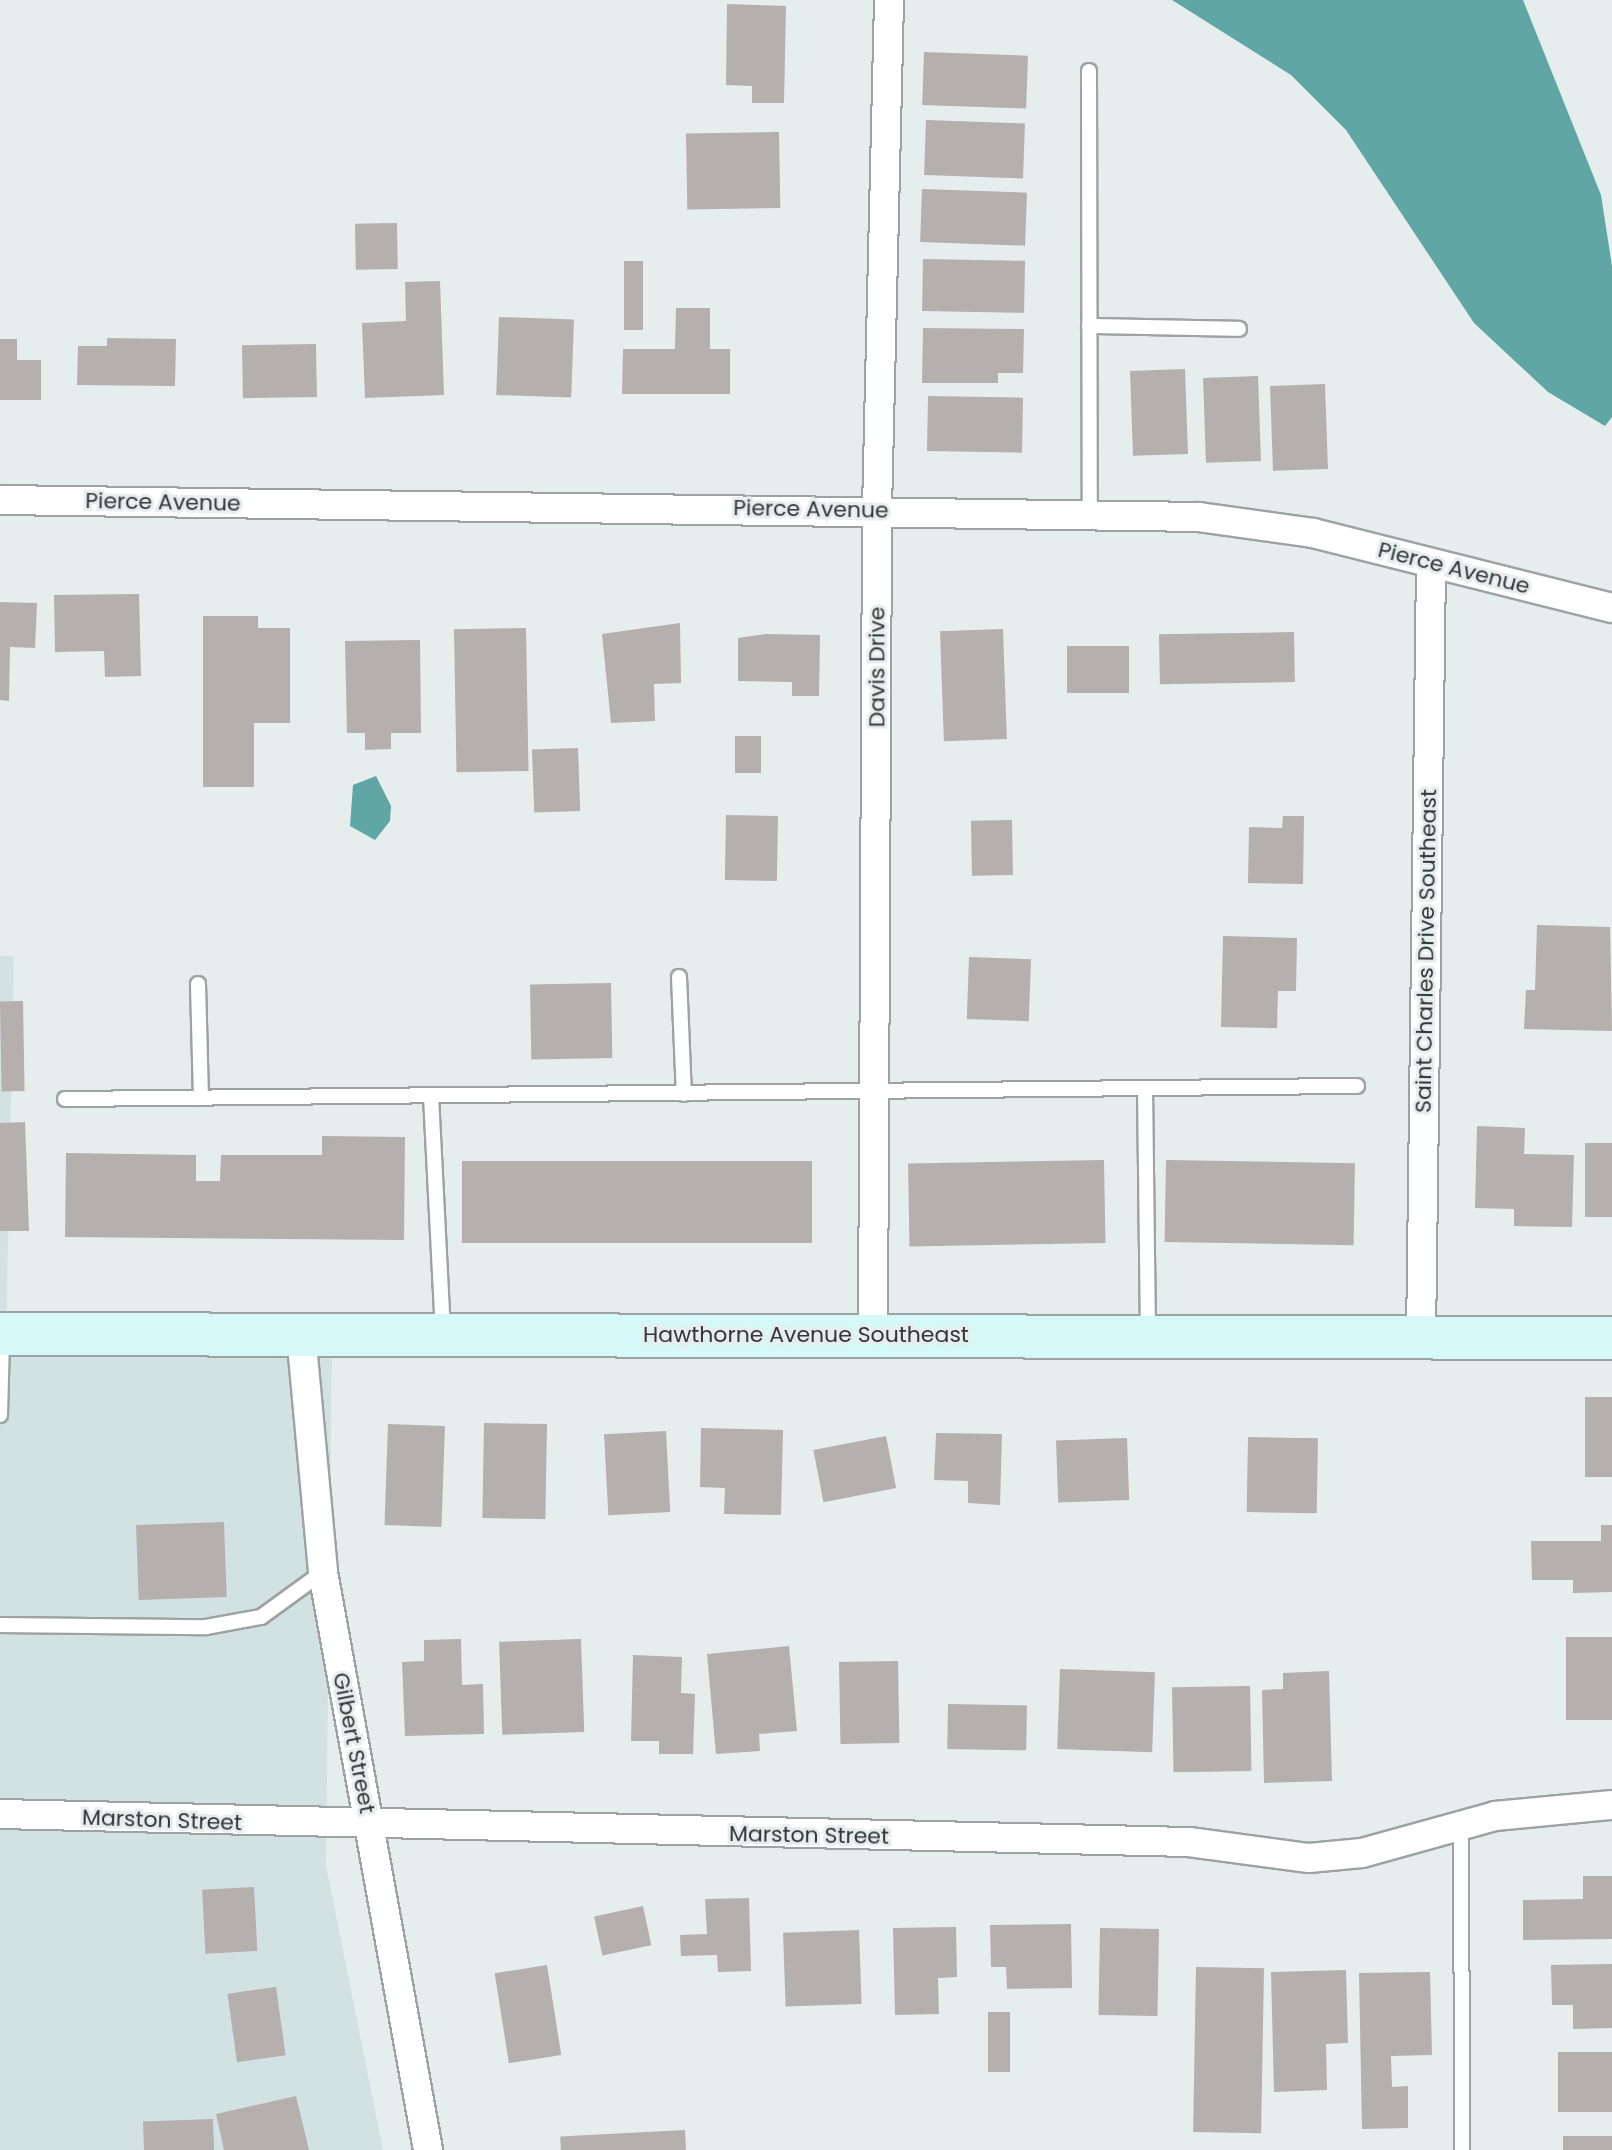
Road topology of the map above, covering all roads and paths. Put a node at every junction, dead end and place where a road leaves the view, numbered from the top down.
1 (889, 0) edge
2 (1089, 71) dead end
3 (1089, 326) junction
4 (1239, 329) dead end
5 (0, 500) edge
6 (877, 510) junction
7 (1090, 514) junction
8 (1431, 564) junction
9 (1612, 608) edge
10 (679, 977) dead end
11 (198, 984) dead end
12 (1357, 1086) dead end
13 (1145, 1088) junction
14 (877, 1093) junction
15 (684, 1094) junction
16 (431, 1096) junction
17 (201, 1098) junction
18 (65, 1099) dead end
19 (1, 1334) edge
20 (301, 1334) junction
21 (443, 1334) junction
22 (873, 1334) junction
23 (1612, 1338) edge
24 (1148, 1339) junction
25 (1421, 1339) junction
26 (0, 1415) edge
27 (323, 1572) junction
28 (0, 1625) edge
29 (1612, 1805) edge
30 (0, 1814) edge
31 (1461, 1826) junction
32 (370, 1827) junction
33 (428, 2150) edge
34 (1462, 2150) edge

1 - 6 street, Davis Drive
2 - 3 lane
3 - 4 lane
3 - 7 lane
5 - 6 street, Pierce Avenue
6 - 7 street, Pierce Avenue
6 - 14 street, Davis Drive
7 - 8 street, Pierce Avenue
8 - 9 street, Pierce Avenue
8 - 25 street, Saint Charles Drive Southeast
10 - 15 lane
11 - 17 lane
12 - 13 lane
13 - 14 lane
13 - 24 lane
14 - 15 lane
14 - 22 street, Davis Drive
15 - 16 lane
16 - 17 lane
16 - 21 lane
17 - 18 lane
19 - 20 street, Hawthorne Avenue Southeast
19 - 26 lane
20 - 21 street, Hawthorne Avenue Southeast
20 - 27 street, Gilbert Street
21 - 22 street, Hawthorne Avenue Southeast
22 - 24 street, Hawthorne Avenue Southeast
23 - 25 street, Hawthorne Avenue Southeast
24 - 25 street, Hawthorne Avenue Southeast
27 - 28 lane
27 - 32 street, Gilbert Street
29 - 31 street, Marston Street
30 - 32 street, Marston Street
31 - 32 street, Marston Street
31 - 34 lane
32 - 33 street, Gilbert Street

